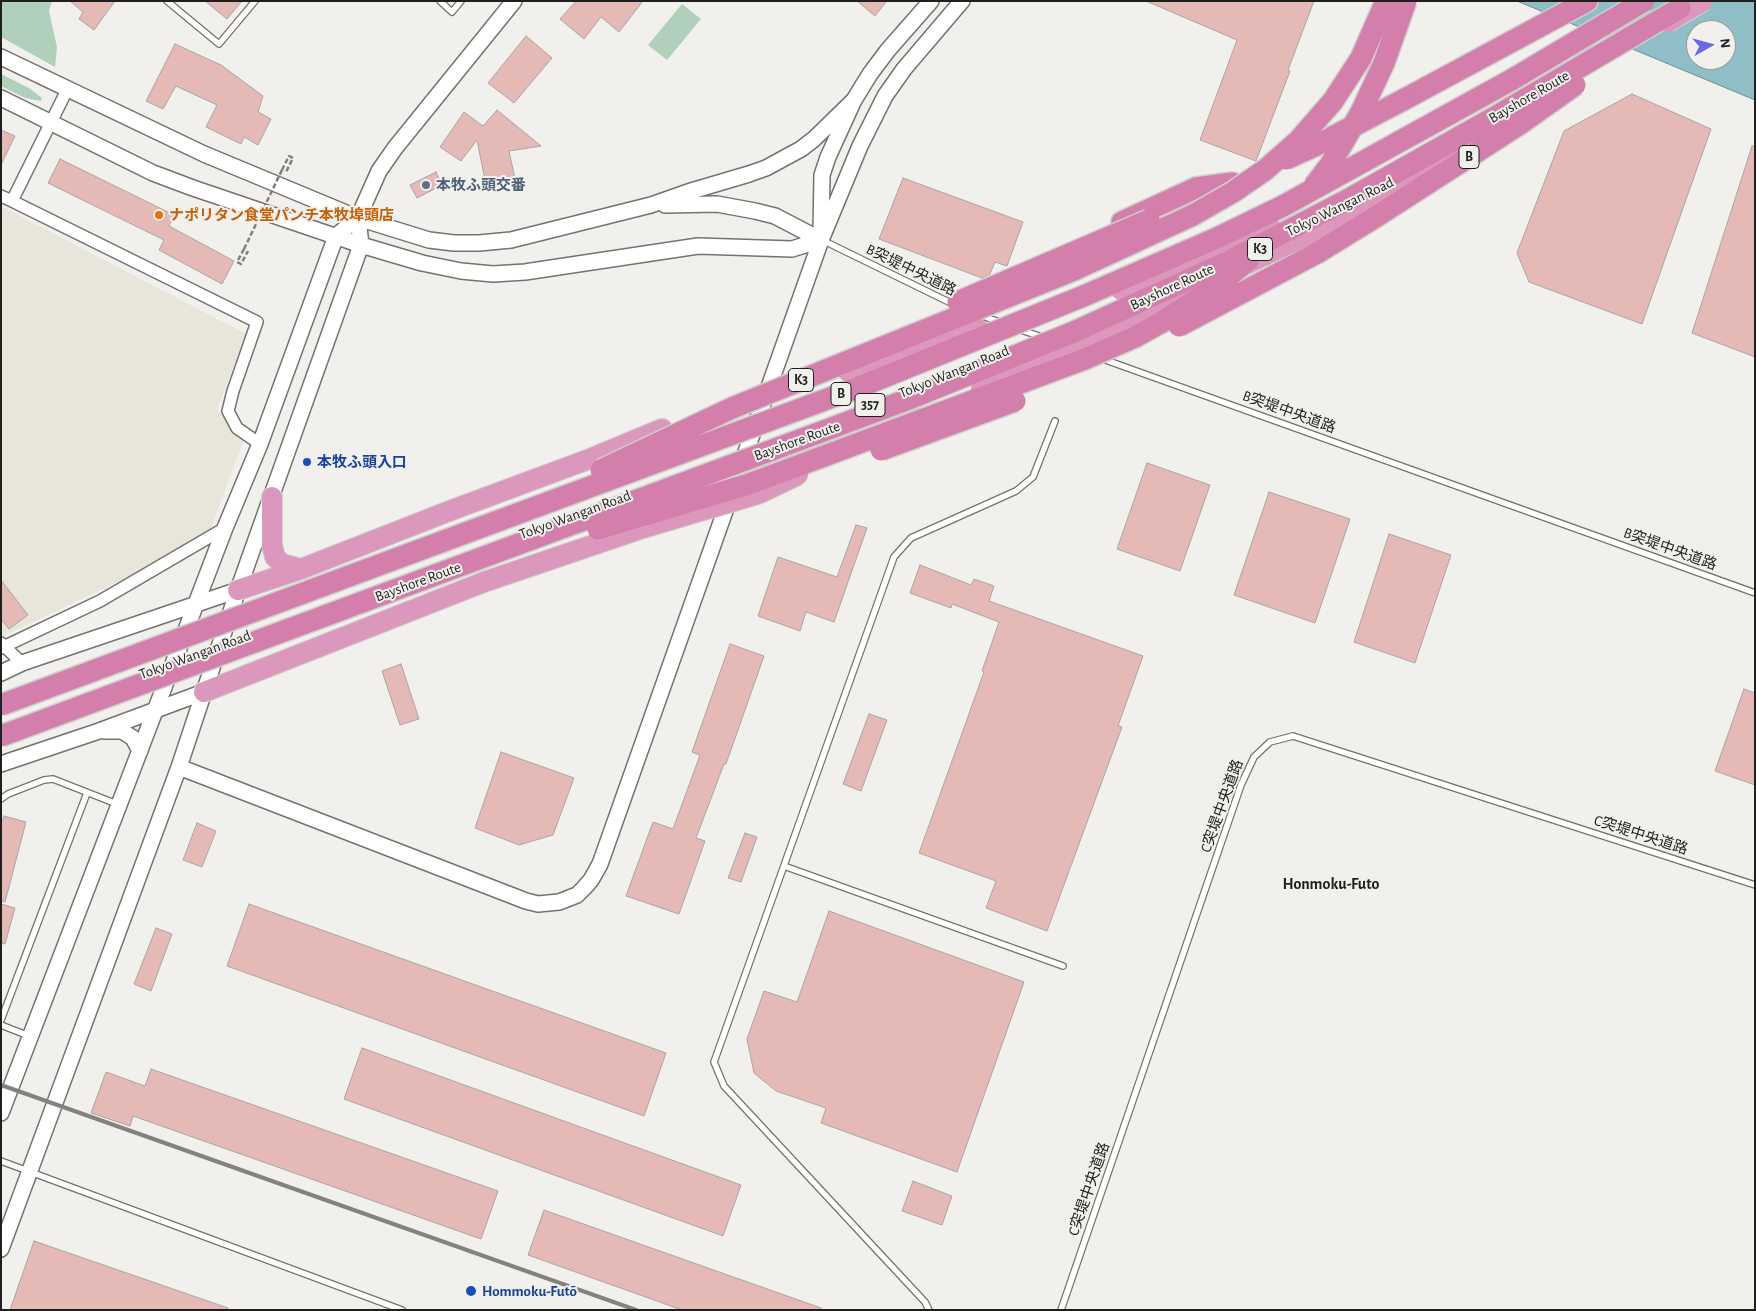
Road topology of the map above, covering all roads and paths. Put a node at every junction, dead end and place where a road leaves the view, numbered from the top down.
1 (167, 1) edge
2 (255, 1) edge
3 (440, 1) edge
4 (461, 1) edge
5 (514, 1) edge
6 (930, 1) edge
7 (962, 1) edge
8 (1386, 1) edge
9 (1406, 1) edge
10 (1587, 1) edge
11 (1644, 1) edge
12 (1703, 1) edge
13 (1685, 4) edge
14 (1, 57) edge
15 (67, 90) junction
16 (1, 98) edge
17 (854, 100) junction
18 (1498, 121) junction
19 (51, 123) junction
20 (286, 172) dead end
21 (6, 198) edge
22 (651, 205) junction
23 (358, 218) junction
24 (336, 236) junction
25 (821, 240) junction
26 (361, 245) junction
27 (248, 251) dead end
28 (1192, 262) junction
29 (1055, 421) dead end
30 (662, 429) junction
31 (260, 444) junction
32 (758, 494) junction
33 (272, 497) junction
34 (225, 528) junction
35 (468, 533) junction
36 (301, 569) junction
37 (440, 574) junction
38 (238, 590) junction
39 (1755, 593) edge
40 (196, 604) junction
41 (2, 646) edge
42 (22, 664) junction
43 (1, 673) edge
44 (204, 692) junction
45 (1, 705) edge
46 (157, 709) junction
47 (1, 713) edge
48 (1, 727) edge
49 (98, 731) junction
50 (1, 736) edge
51 (140, 751) junction
52 (1, 764) edge
53 (179, 767) junction
54 (87, 793) junction
55 (1, 799) edge
56 (119, 805) junction
57 (784, 866) junction
58 (1755, 885) edge
59 (1063, 966) dead end
60 (1, 1020) edge
61 (1, 1025) edge
62 (31, 1036) junction
63 (1, 1113) edge
64 (1, 1161) edge
65 (30, 1172) junction
66 (1, 1249) edge
67 (402, 1310) edge
68 (929, 1310) edge
69 (1061, 1310) edge

1 - 2 lane
3 - 4 lane
5 - 23 street
6 - 17 street
7 - 25 street
8 - 35 highway, K3, bridge
9 - 37 highway, K3, bridge
10 - 30 highway, bridge
11 - 35 highway, Bayshore Route / B, bridge
12 - 18 highway, Tokyo Wangan Road / 357, bridge
13 - 28 highway, Tokyo Wangan Road / 357, bridge
13 - 32 highway, B, bridge
13 - 37 highway, Bayshore Route / B, bridge
14 - 15 street
15 - 19 street
15 - 23 street
16 - 19 street
17 - 22 street
17 - 25 street
18 - 32 highway, bridge
18 - 48 highway, Tokyo Wangan Road / 357, bridge
19 - 21 street
19 - 24 street
20 - 27 path, bridge
21 - 31 street
22 - 23 street
22 - 25 street
23 - 24 street
23 - 26 street
24 - 26 street
24 - 31 street
25 - 26 street
25 - 39 lane, B突堤中央道路
25 - 53 street
26 - 33 street
28 - 30 highway, bridge
28 - 47 highway, Tokyo Wangan Road / 357, bridge
29 - 57 lane
30 - 36 highway
31 - 34 street
32 - 44 highway, bridge
33 - 36 highway
33 - 38 street
34 - 40 street
34 - 41 street
35 - 45 highway, Bayshore Route / B, bridge
36 - 38 highway
37 - 50 highway, Bayshore Route / B, bridge
38 - 40 street
38 - 44 street
40 - 42 street
40 - 46 street
41 - 42 street
42 - 43 street
44 - 46 street
44 - 53 street
46 - 49 street
46 - 51 street
49 - 51 street
49 - 52 street
51 - 56 street
53 - 65 street
54 - 55 lane
54 - 56 lane
54 - 60 lane
56 - 62 street
57 - 59 lane
57 - 68 lane
58 - 69 lane, C突堤中央道路
61 - 62 lane
62 - 63 street
64 - 65 lane
65 - 66 street
65 - 67 lane

